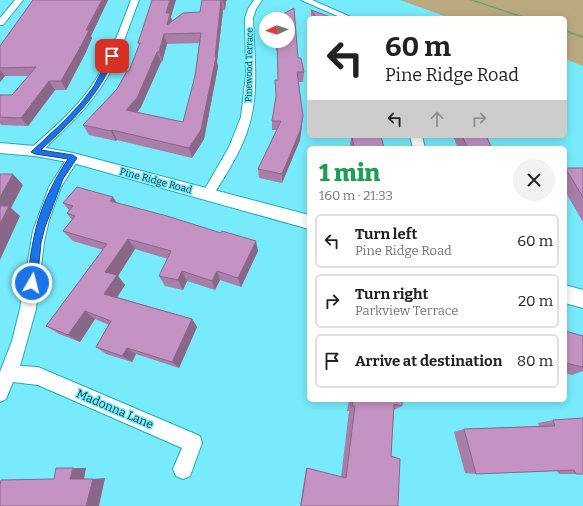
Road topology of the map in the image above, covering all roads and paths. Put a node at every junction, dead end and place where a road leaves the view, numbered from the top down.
1 (19, 0) edge
2 (135, 0) edge
3 (258, 0) edge
4 (305, 0) edge
5 (344, 16) edge
6 (0, 24) edge
7 (0, 148) edge
8 (35, 152) junction
9 (73, 158) junction
10 (208, 194) junction
11 (307, 221) edge
12 (567, 295) edge
13 (583, 299) edge
14 (8, 373) junction
15 (0, 393) edge
16 (183, 469) dead end

1 - 6 street
2 - 8 street
3 - 10 street, Pinewood Terrace
4 - 5 street
7 - 8 street, Pine Ridge Road
8 - 9 street, Pine Ridge Road
9 - 10 street, Pine Ridge Road
9 - 14 street
10 - 11 street, Pine Ridge Road
12 - 13 street
14 - 15 street
14 - 16 street, Madonna Lane

